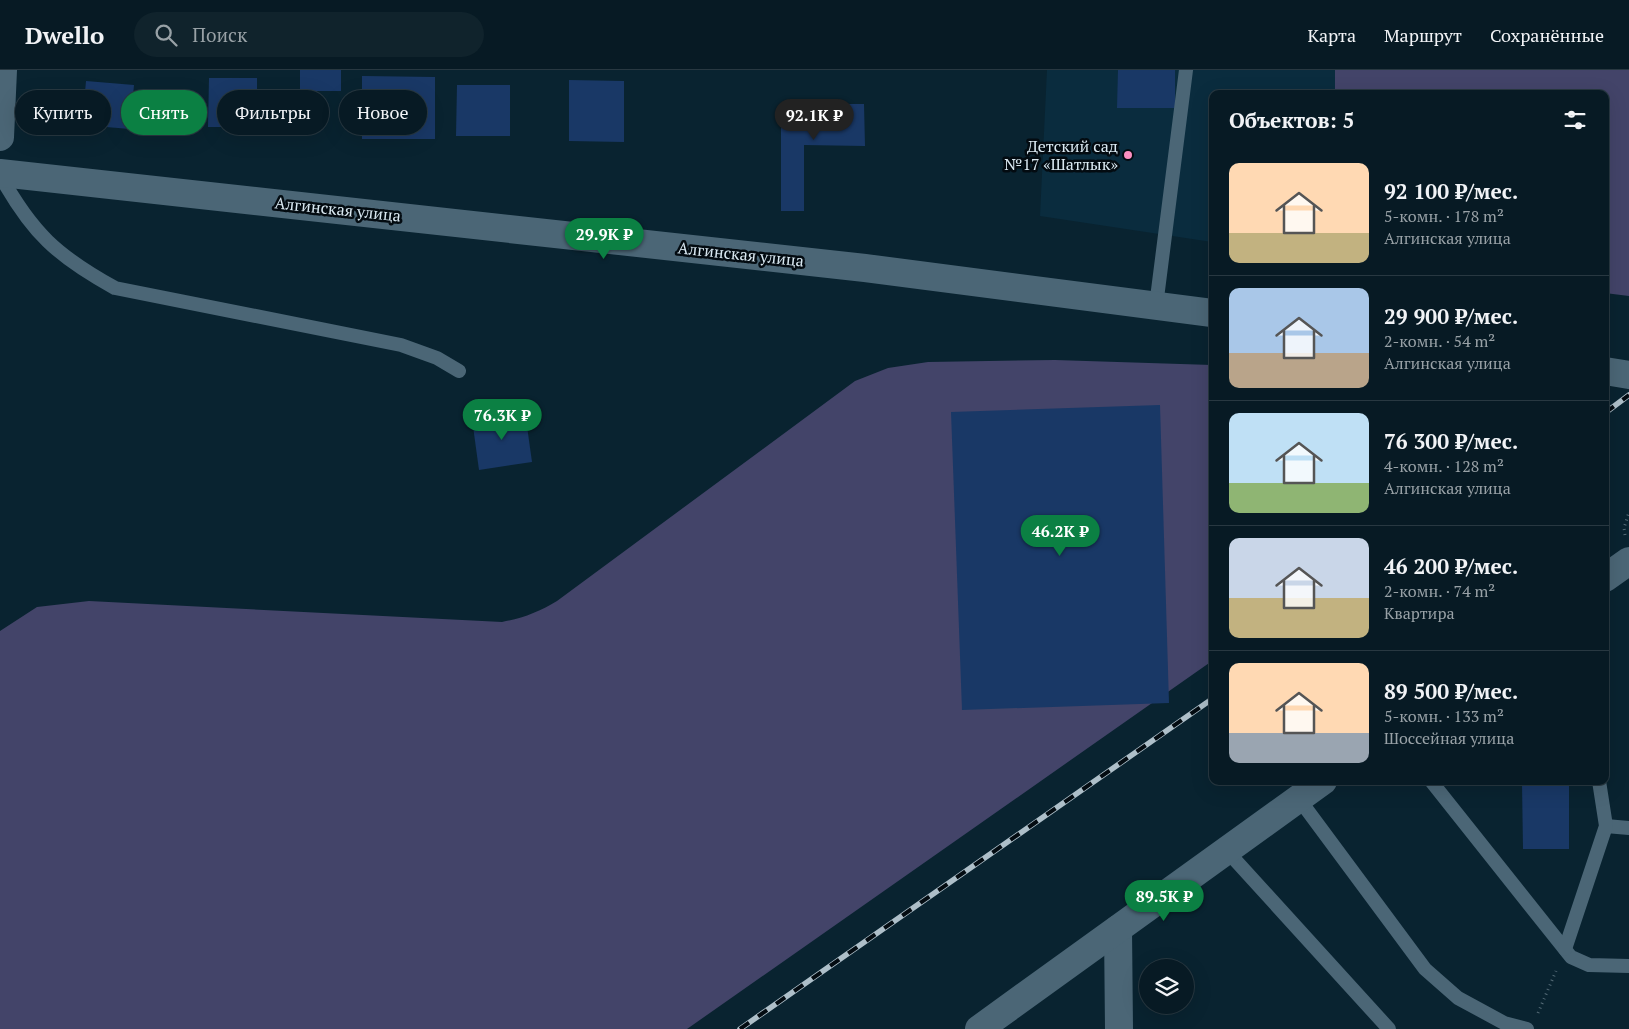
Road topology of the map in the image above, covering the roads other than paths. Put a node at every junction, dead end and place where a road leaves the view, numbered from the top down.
1 (3, 70) edge
2 (1186, 70) edge
3 (0, 137) edge
4 (0, 174) edge
5 (1156, 306) junction
6 (1209, 314) edge
7 (459, 371) dead end
8 (1609, 372) edge
9 (1629, 375) edge
10 (1629, 561) edge
11 (1609, 575) edge
12 (1318, 785) edge
13 (1434, 785) edge
14 (1600, 785) edge
15 (1299, 799) junction
16 (1606, 826) junction
17 (1629, 828) edge
18 (1226, 851) junction
19 (1118, 929) junction
20 (1565, 949) junction
21 (1629, 966) edge
22 (1531, 1025) edge
23 (979, 1029) edge
24 (1119, 1029) edge
25 (1389, 1029) edge

1 - 3 street
2 - 5 lane
4 - 5 street, Алгинская улица
4 - 7 lane
5 - 6 street, Алгинская улица
8 - 9 street
10 - 11 street
12 - 15 street
13 - 20 lane
14 - 16 lane
15 - 18 street
15 - 22 lane
16 - 17 lane
16 - 20 lane
18 - 19 street
18 - 25 lane
19 - 23 street
19 - 24 street
20 - 21 lane

